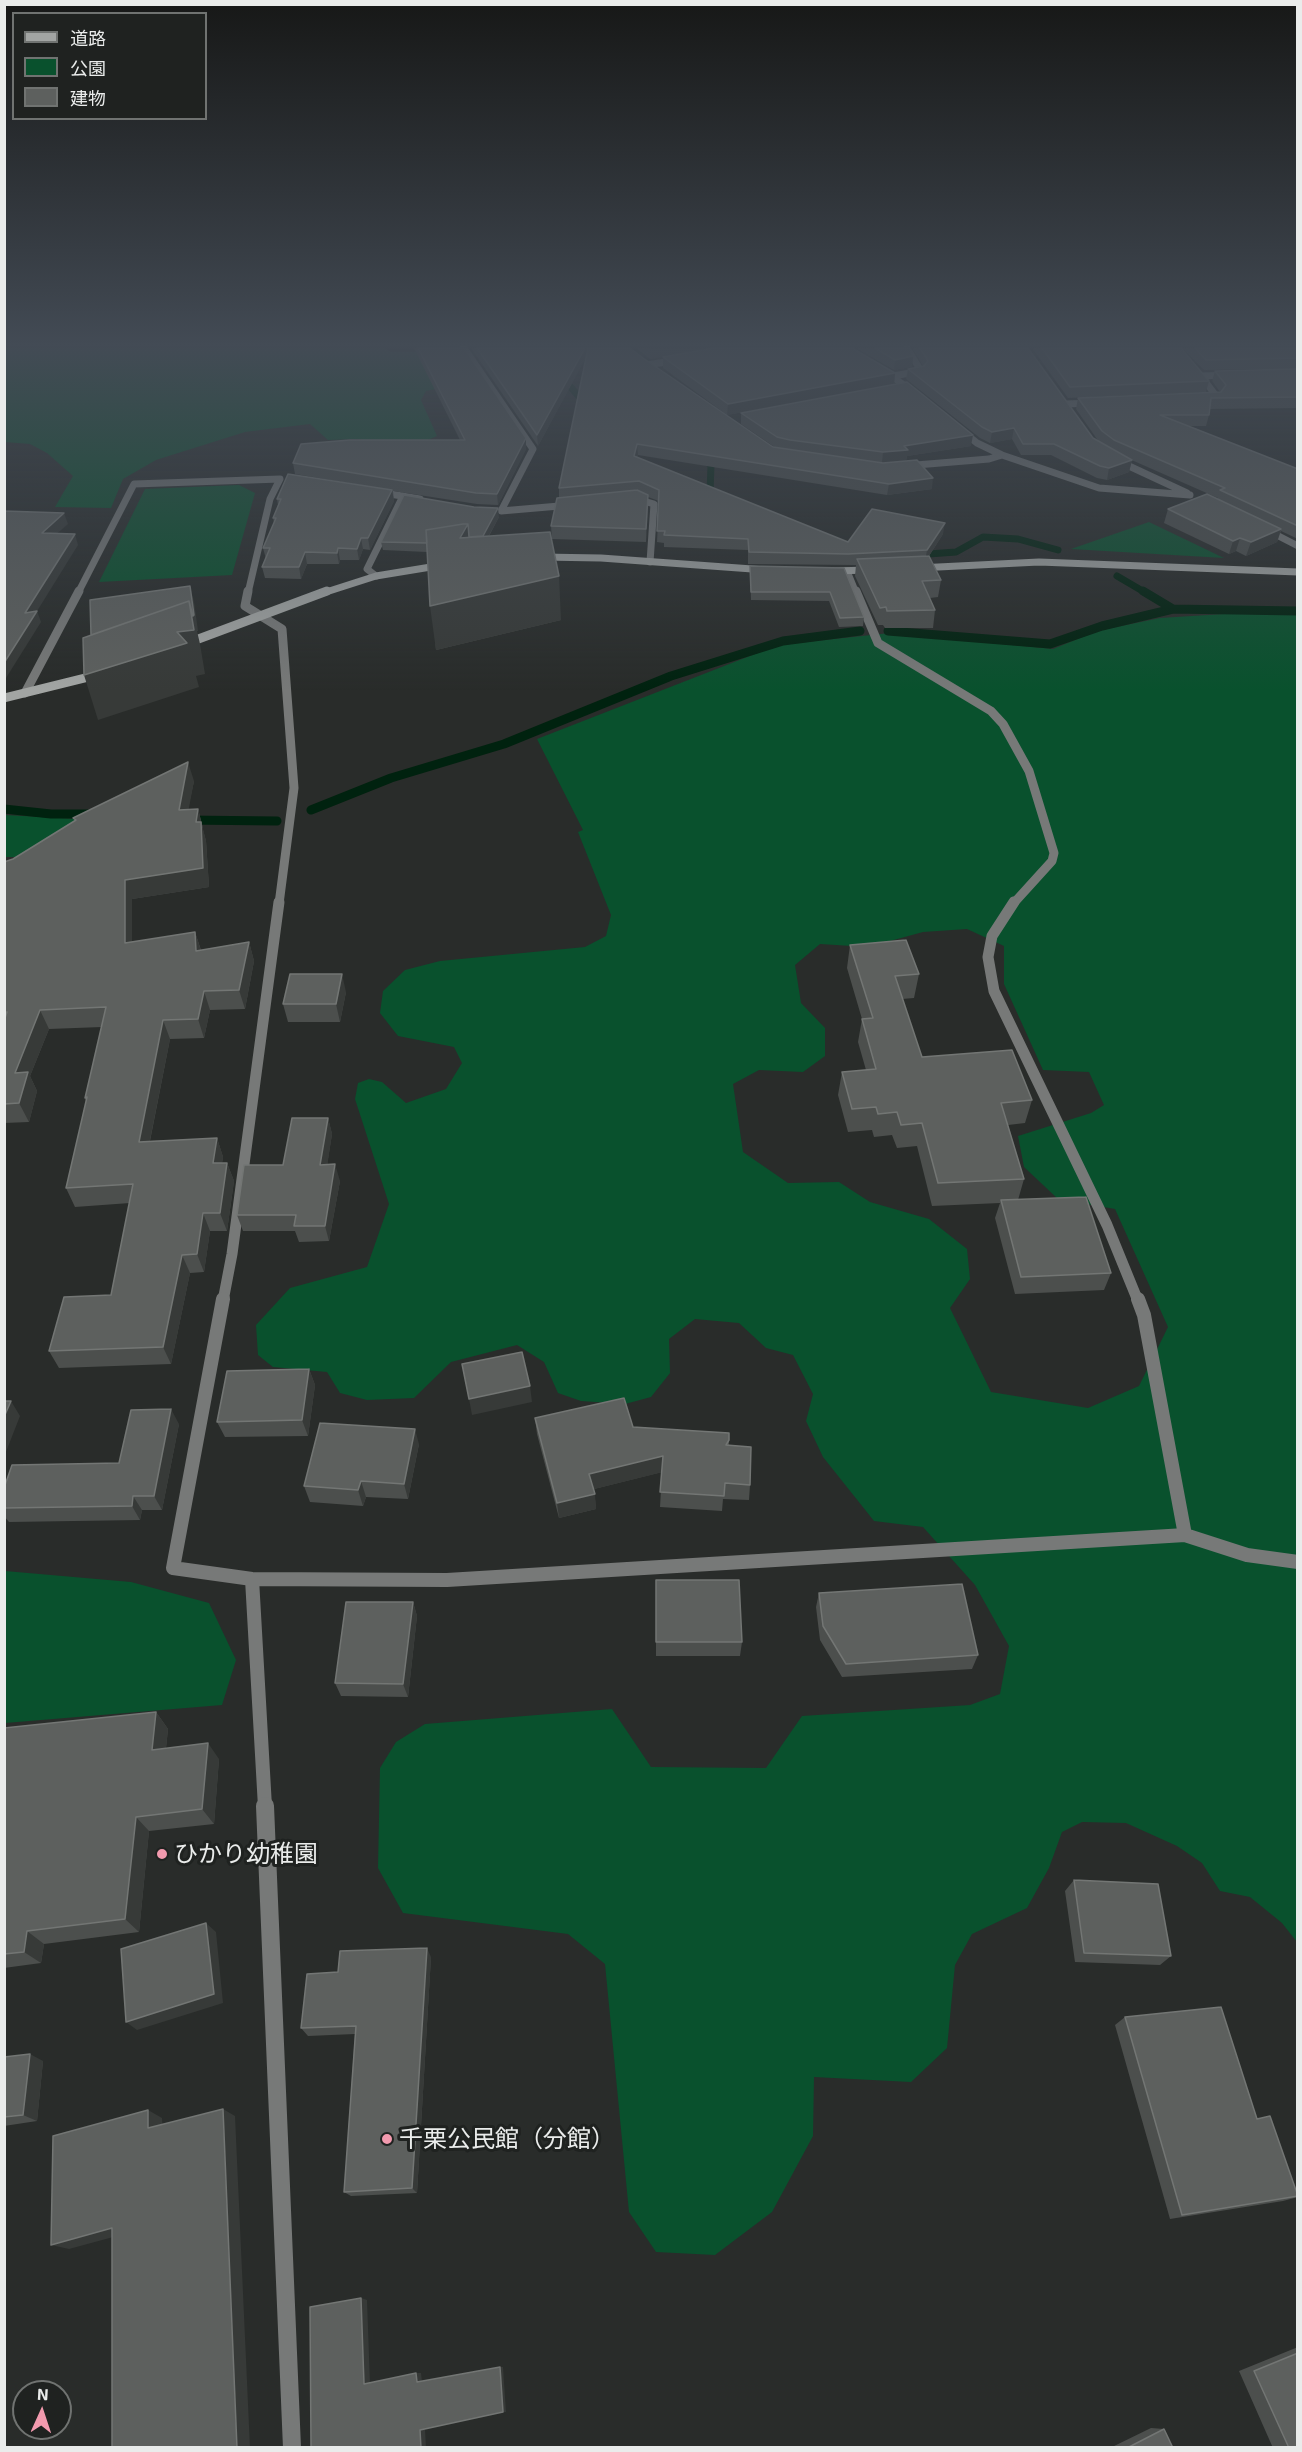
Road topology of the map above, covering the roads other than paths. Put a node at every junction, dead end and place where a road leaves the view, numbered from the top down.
1 (525, 462) edge
2 (948, 462) edge
3 (1021, 462) edge
4 (1122, 462) edge
5 (893, 467) edge
6 (280, 479) junction
7 (290, 480) edge
8 (368, 490) edge
9 (1190, 495) junction
10 (403, 496) junction
11 (627, 499) edge
12 (424, 500) edge
13 (1200, 500) edge
14 (583, 504) edge
15 (1252, 523) edge
16 (1298, 546) edge
17 (535, 557) edge
18 (650, 562) junction
19 (456, 563) edge
20 (903, 568) edge
21 (771, 570) edge
22 (880, 570) edge
23 (825, 571) edge
24 (847, 571) junction
25 (1298, 572) edge
26 (376, 576) junction
27 (259, 615) junction
28 (176, 647) edge
29 (111, 670) edge
30 (25, 693) junction
31 (4, 698) edge
32 (1185, 1535) junction
33 (1298, 1562) edge
34 (252, 1579) junction
35 (292, 2448) edge

1 - 14 street
2 - 5 street
3 - 9 street
4 - 9 street
6 - 7 street
6 - 27 street
6 - 30 street
8 - 10 street
9 - 13 street
10 - 12 street
10 - 26 street
11 - 18 street
15 - 16 street
17 - 18 street
18 - 21 street
19 - 26 street
20 - 25 street
22 - 24 street
23 - 24 street
24 - 32 street
26 - 27 street
27 - 28 street
27 - 34 street
29 - 30 street
30 - 31 street
32 - 33 street
32 - 34 street
34 - 35 street

